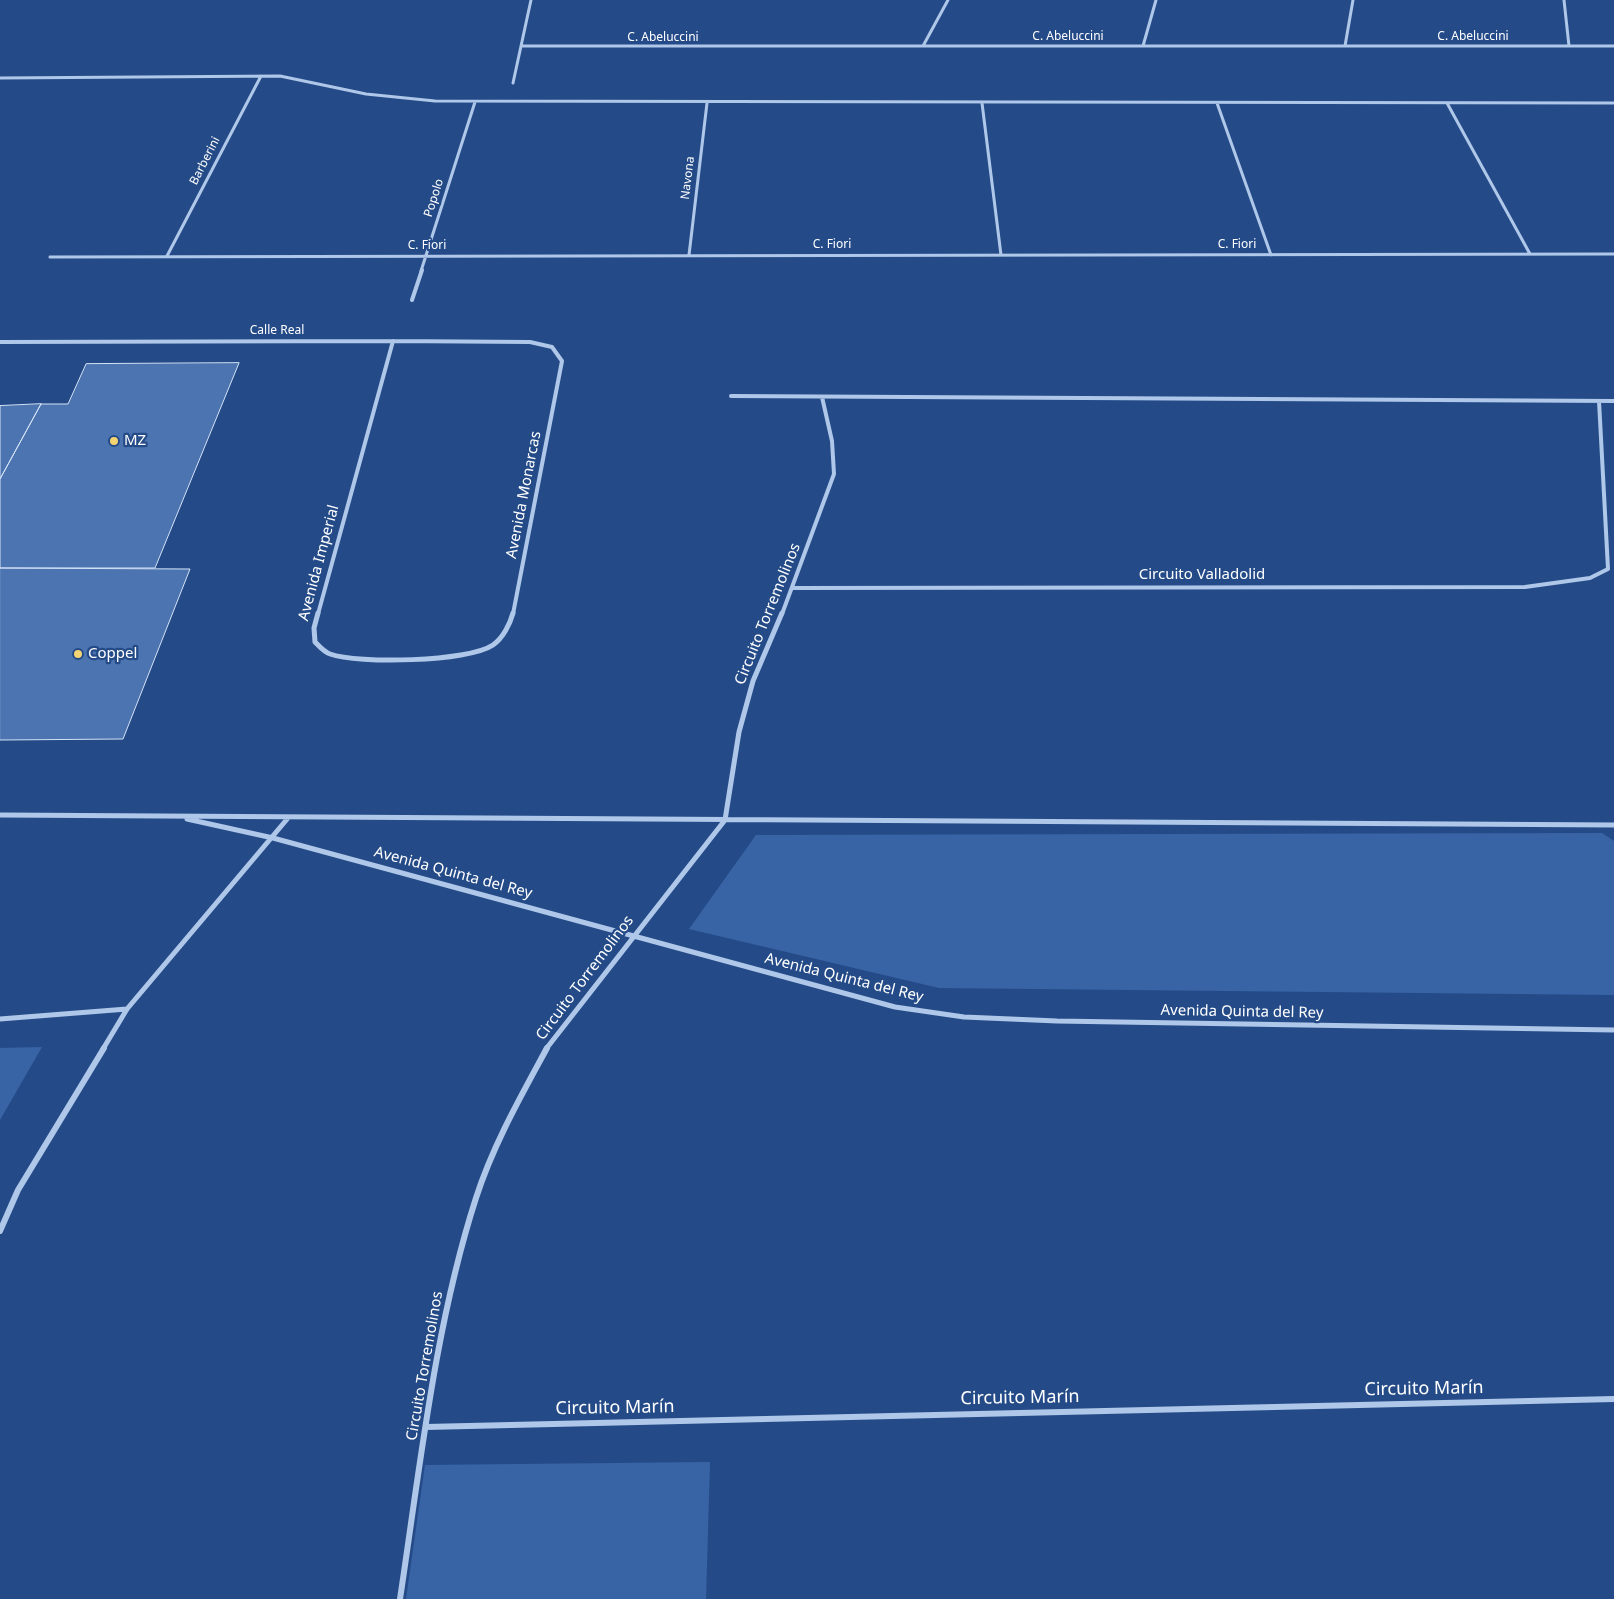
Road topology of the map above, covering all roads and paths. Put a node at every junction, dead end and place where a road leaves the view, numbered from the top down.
1 (531, 0) edge
2 (948, 0) edge
3 (1156, 0) edge
4 (1352, 0) edge
5 (1564, 0) edge
6 (521, 46) junction
7 (923, 46) junction
8 (1143, 46) junction
9 (1345, 46) junction
10 (1569, 46) junction
11 (1614, 46) edge
12 (261, 76) junction
13 (0, 78) edge
14 (513, 83) dead end
15 (475, 102) junction
16 (707, 103) junction
17 (982, 103) junction
18 (1217, 103) junction
19 (1447, 103) junction
20 (1614, 103) edge
21 (1271, 254) junction
22 (1530, 254) junction
23 (1614, 254) edge
24 (689, 255) junction
25 (1001, 255) junction
26 (168, 256) junction
27 (426, 256) junction
28 (50, 257) dead end
29 (412, 300) dead end
30 (394, 341) junction
31 (0, 342) edge
32 (553, 347) joint
33 (731, 396) dead end
34 (822, 397) junction
35 (1599, 401) junction
36 (1614, 401) edge
37 (793, 588) junction
38 (492, 645) joint
39 (0, 815) edge
40 (176, 816) junction
41 (288, 818) junction
42 (724, 820) junction
43 (1614, 825) edge
44 (273, 838) junction
45 (634, 935) junction
46 (127, 1009) junction
47 (0, 1019) edge
48 (1614, 1030) edge
49 (0, 1231) edge
50 (1614, 1399) edge
51 (426, 1427) junction
52 (400, 1599) edge

1 - 6 street
2 - 7 street
3 - 8 street
4 - 9 street
5 - 10 street
6 - 7 street, C. Abeluccini
6 - 14 street
7 - 8 street, C. Abeluccini
8 - 9 street, C. Abeluccini
9 - 10 street, C. Abeluccini
10 - 11 street, C. Abeluccini
12 - 13 street
12 - 15 street
12 - 26 street, Barberini
15 - 16 street
15 - 27 street, Popolo
16 - 17 street
16 - 24 street, Navona
17 - 18 street
17 - 25 street
18 - 19 street
18 - 21 street
19 - 20 street
19 - 22 street
21 - 22 street, C. Fiori
21 - 25 street, C. Fiori
22 - 23 street, C. Fiori
24 - 25 street, C. Fiori
24 - 27 street, C. Fiori
26 - 27 street, C. Fiori
26 - 28 street, C. Fiori
27 - 29 street, Popolo
30 - 31 street, Calle Real
30 - 32 street, Calle Real
30 - 38 street, Avenida Imperial
32 - 38 street, Avenida Monarcas
33 - 34 street
34 - 35 street
34 - 37 street, Circuito Torremolinos
35 - 36 street
35 - 37 street, Circuito Valladolid
37 - 42 street, Circuito Torremolinos
39 - 40 street
40 - 41 street
40 - 44 street, Avenida Quinta del Rey
41 - 42 street
41 - 44 street
42 - 43 street
42 - 45 street, Circuito Torremolinos
44 - 45 street, Avenida Quinta del Rey
44 - 46 street
45 - 48 street, Avenida Quinta del Rey
45 - 51 street, Circuito Torremolinos
46 - 47 street
46 - 49 street
50 - 51 street, Circuito Marín
51 - 52 street, Circuito Torremolinos

